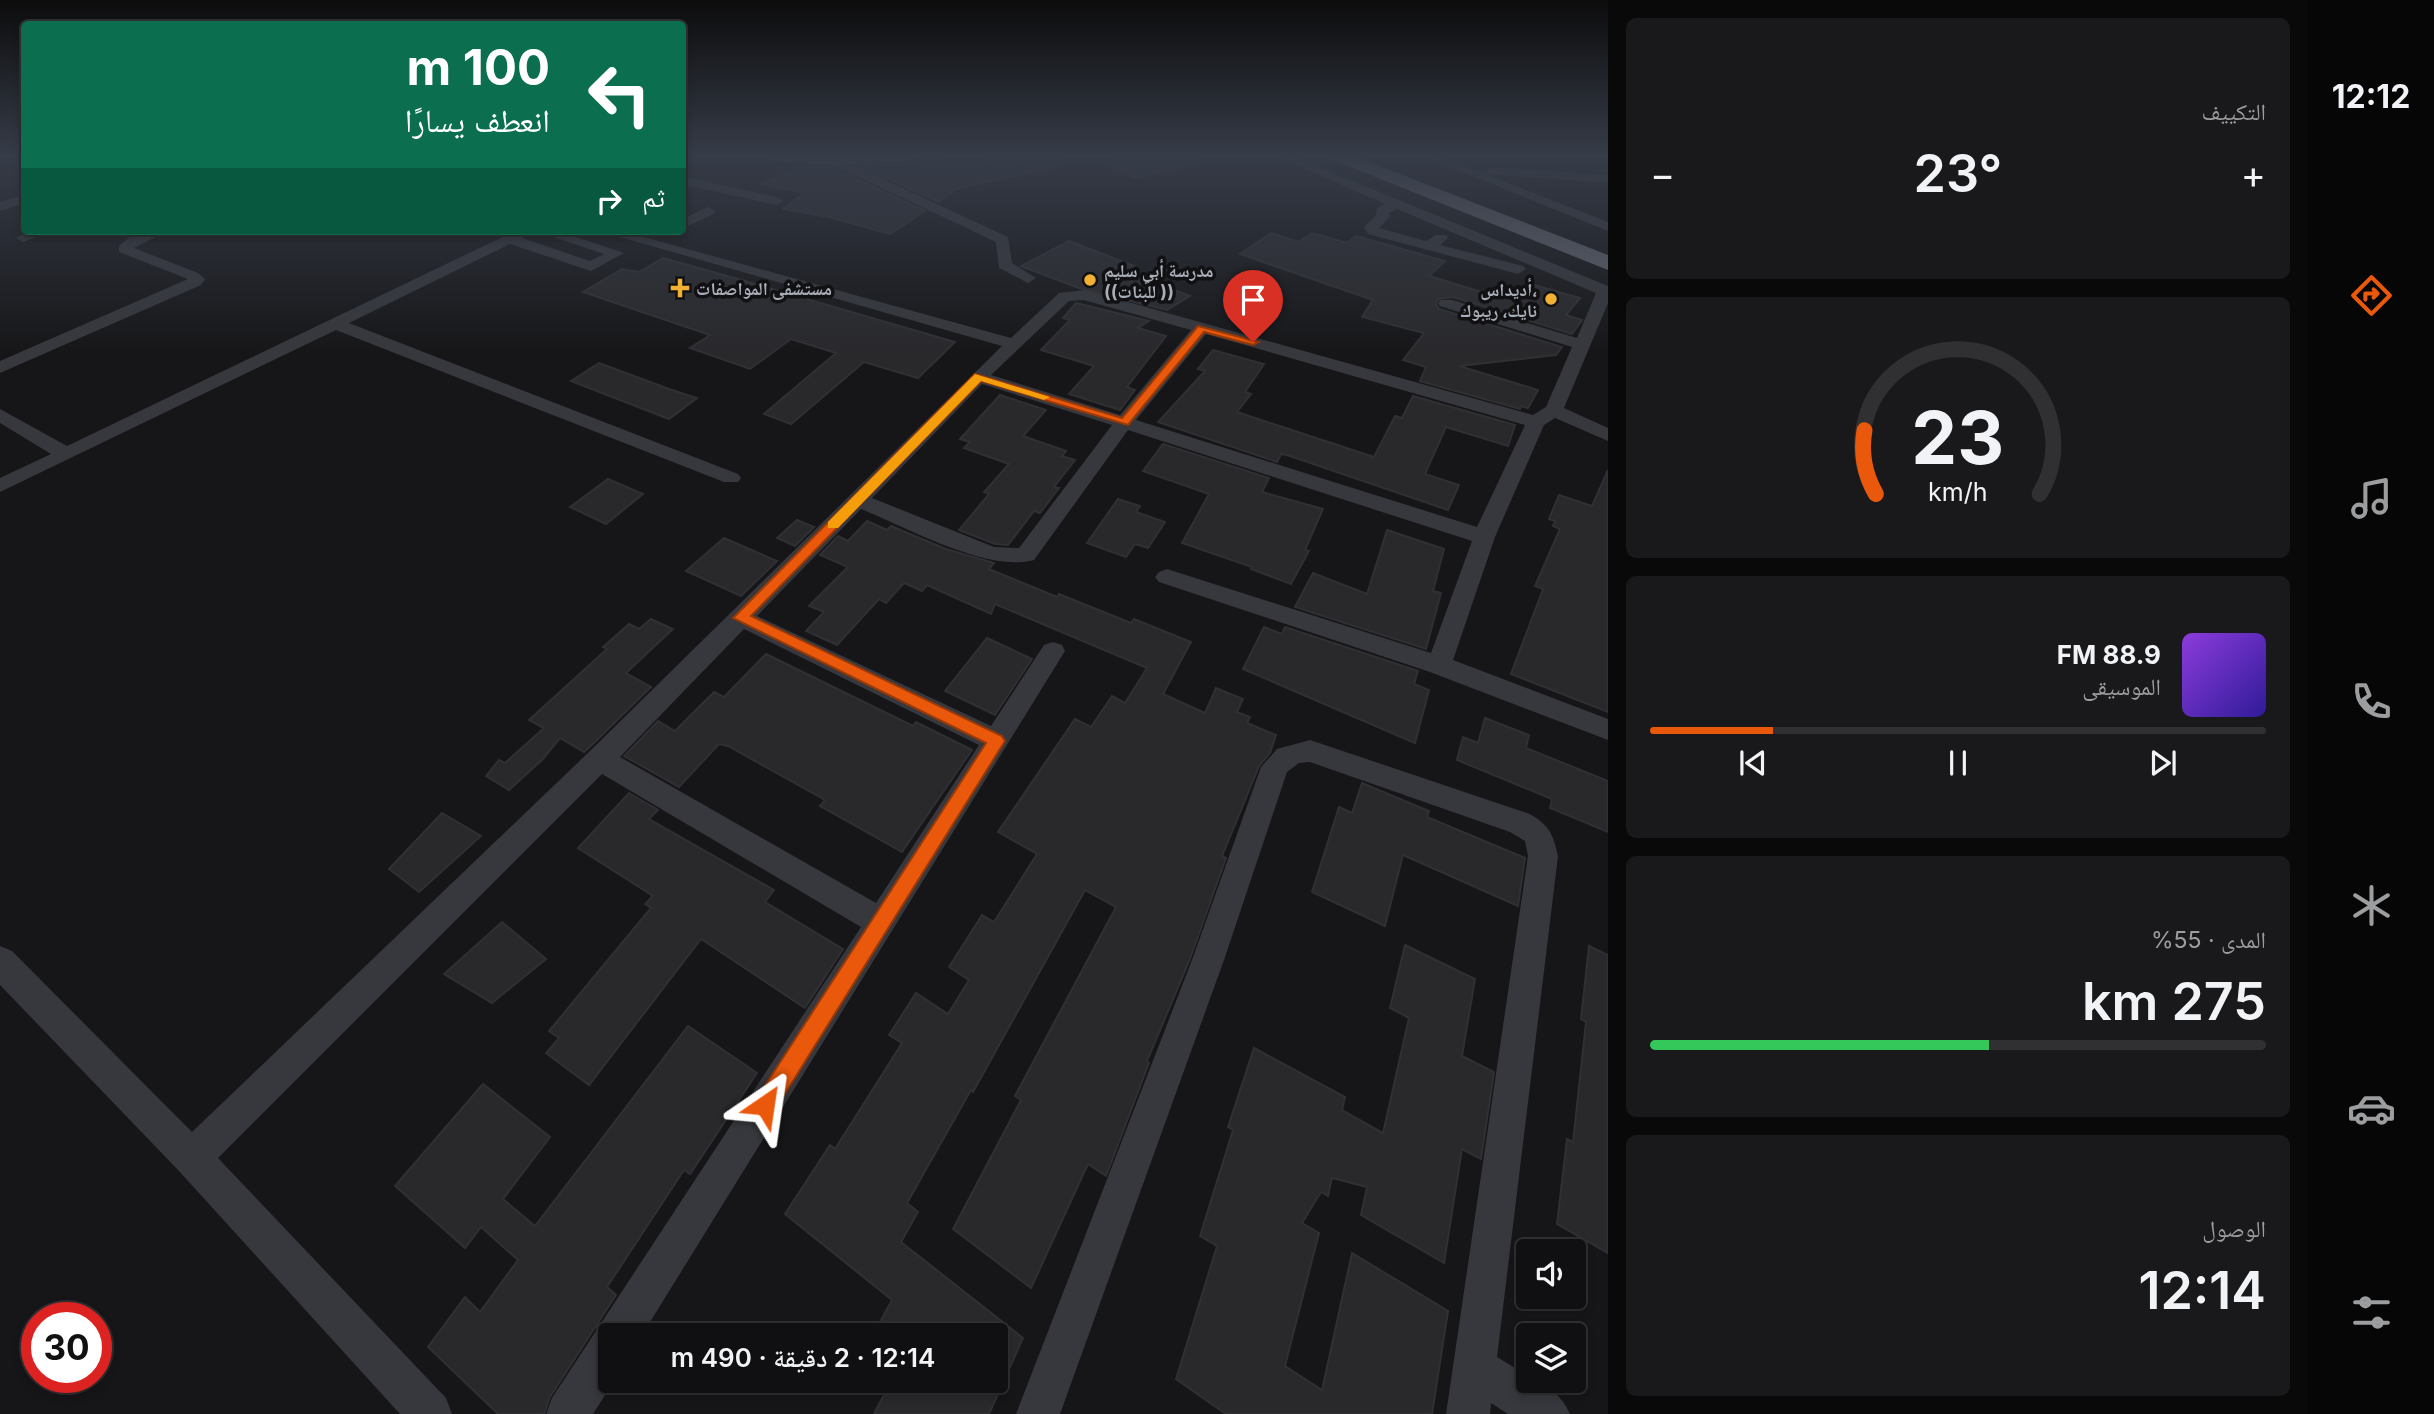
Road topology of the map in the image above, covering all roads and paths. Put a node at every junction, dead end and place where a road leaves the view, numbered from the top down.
1 (966, 222) edge
2 (1376, 222) edge
3 (1439, 222) edge
4 (1505, 222) edge
5 (1555, 222) edge
6 (32, 235) edge
7 (148, 235) edge
8 (518, 235) edge
9 (556, 235) edge
10 (620, 235) edge
11 (664, 235) edge
12 (23, 238) dead end
13 (509, 239) junction
14 (1608, 242) edge
15 (649, 243) junction
16 (1496, 245) junction
17 (1469, 256) junction
18 (1608, 263) edge
19 (1028, 278) dead end
20 (1606, 292) edge
21 (1446, 303) dead end
22 (336, 324) junction
23 (1202, 328) junction
24 (1013, 344) junction
25 (1583, 345) junction
26 (0, 368) edge
27 (979, 377) junction
28 (0, 415) edge
29 (1545, 416) junction
30 (1124, 422) junction
31 (1608, 435) edge
32 (64, 453) junction
33 (731, 478) dead end
34 (0, 486) edge
35 (859, 500) junction
36 (1484, 537) junction
37 (1167, 577) dead end
38 (741, 618) junction
39 (1053, 652) dead end
40 (1440, 665) junction
41 (1608, 730) edge
42 (996, 741) junction
43 (600, 759) junction
44 (882, 922) junction
45 (0, 962) edge
46 (192, 1158) junction
47 (626, 1323) edge
48 (598, 1367) edge
49 (1475, 1368) junction
50 (430, 1414) edge
51 (568, 1414) edge
52 (1038, 1414) edge
53 (1468, 1414) edge
54 (1548, 1414) edge

1 - 19 street
2 - 17 street
3 - 16 street
4 - 18 highway
5 - 14 highway
6 - 12 street
7 - 26 street
8 - 13 street
9 - 13 street
10 - 15 street
11 - 15 street
13 - 22 street
15 - 24 street
16 - 17 street
16 - 20 street
17 - 20 street
20 - 25 street
21 - 25 street
22 - 32 street
22 - 33 street
23 - 24 street
23 - 29 street
23 - 30 street
24 - 27 street
25 - 29 street
27 - 30 street
27 - 35 street
28 - 32 street
29 - 31 street
29 - 36 street
30 - 35 street
30 - 36 street
32 - 34 street
35 - 38 street
36 - 40 street
37 - 40 street
38 - 42 street
38 - 43 street
39 - 42 street
40 - 41 street
42 - 44 street
43 - 44 street
43 - 46 street
44 - 47 street
45 - 46 street
46 - 50 street
48 - 51 street
49 - 52 street
49 - 53 street
49 - 54 street

